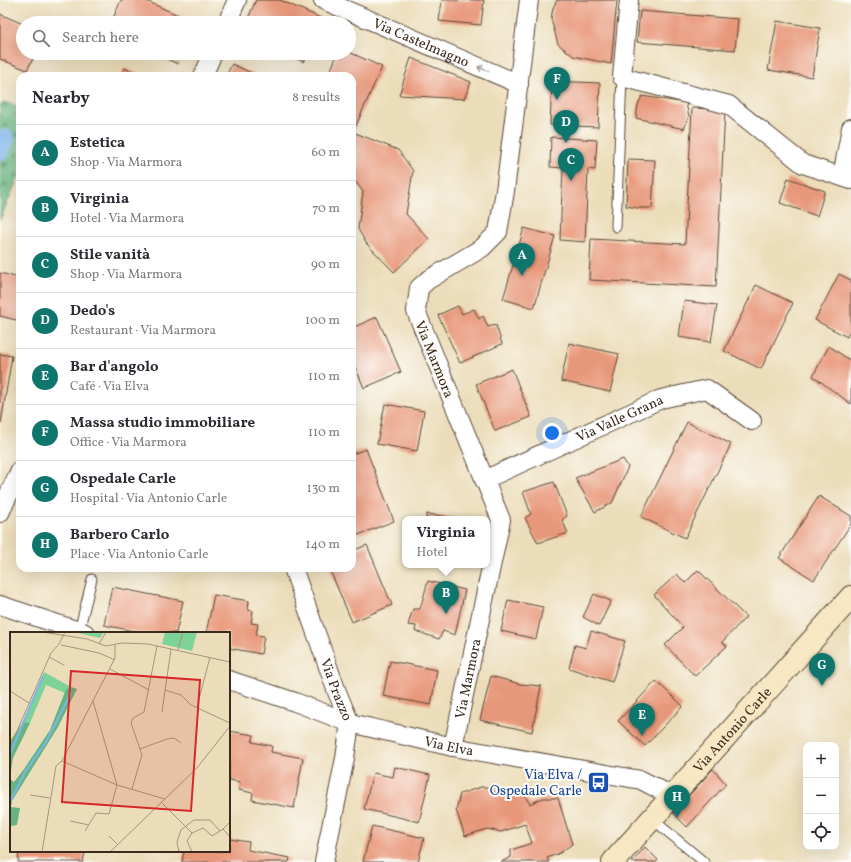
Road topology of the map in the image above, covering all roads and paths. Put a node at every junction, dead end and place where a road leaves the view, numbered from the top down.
1 (237, 0) edge
2 (323, 0) edge
3 (528, 0) edge
4 (629, 0) edge
5 (230, 16) edge
6 (210, 60) edge
7 (205, 72) edge
8 (622, 77) junction
9 (519, 84) junction
10 (851, 128) edge
11 (846, 179) edge
12 (616, 227) dead end
13 (752, 422) dead end
14 (16, 479) edge
15 (484, 480) junction
16 (0, 513) edge
17 (294, 572) edge
18 (92, 579) dead end
19 (851, 597) edge
20 (0, 605) edge
21 (82, 632) edge
22 (230, 680) edge
23 (350, 723) junction
24 (453, 747) junction
25 (672, 796) junction
26 (651, 818) junction
27 (324, 862) edge
28 (613, 862) edge
29 (704, 862) edge

1 - 5 street
9 -> 2 street, Via Castelmagno
3 - 9 street, Via Marmora
4 - 8 street
6 - 7 street
8 - 11 street
8 - 12 lane
9 - 15 street, Via Marmora
10 - 11 street
13 - 15 street, Via Valle Grana
14 - 16 street
15 - 24 street, Via Marmora
17 - 23 street, Via Prazzo
18 - 21 lane
19 - 25 street, Via Antonio Carle
20 - 21 street
22 - 23 street, Via Elva
23 - 24 street, Via Elva
23 - 27 street, Via Prazzo
24 - 25 street, Via Elva
25 - 26 street, Via Antonio Carle
26 - 28 street, Via Antonio Carle
26 - 29 lane

